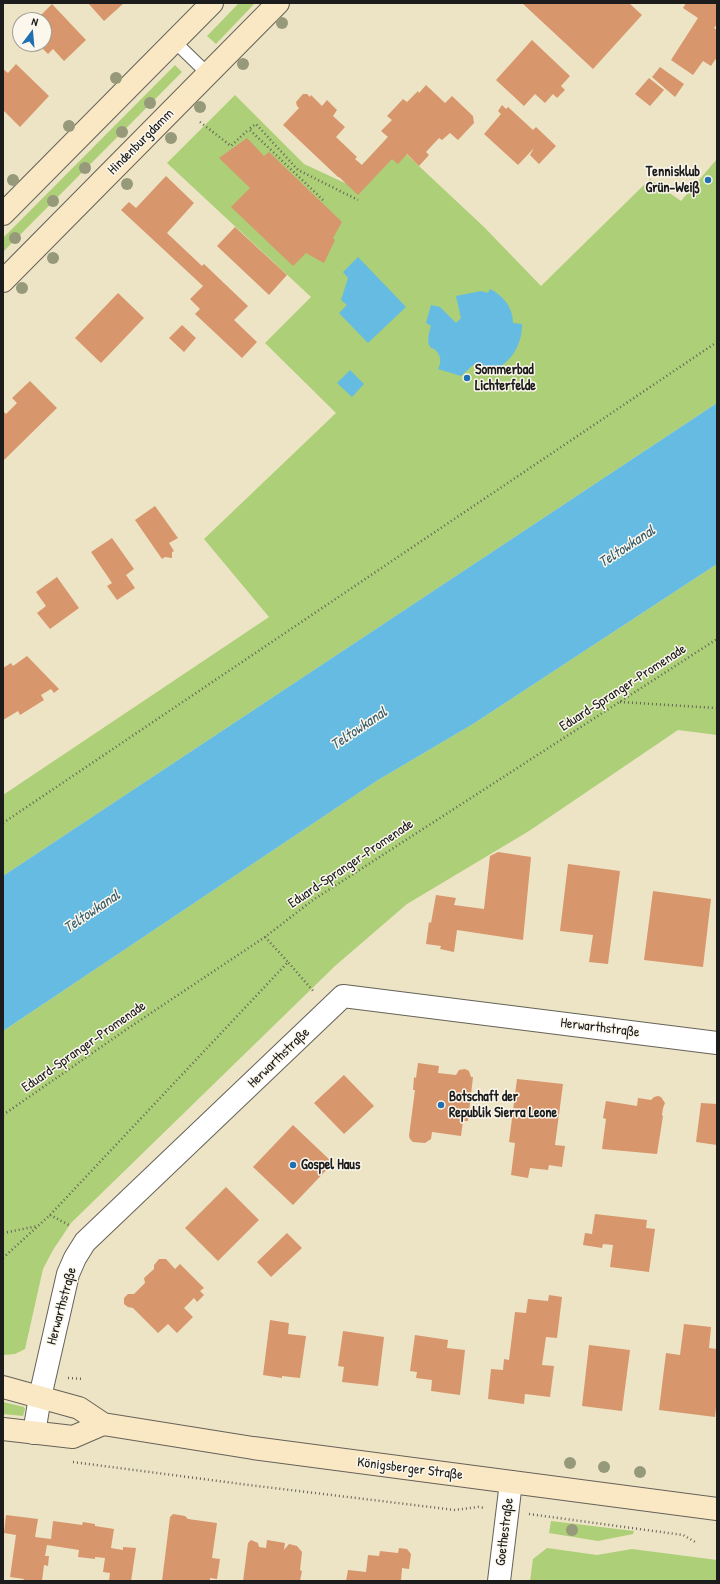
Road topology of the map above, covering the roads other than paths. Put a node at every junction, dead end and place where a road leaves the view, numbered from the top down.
1 (212, 3) edge
2 (278, 3) edge
3 (174, 41) junction
4 (208, 74) junction
5 (3, 214) edge
6 (3, 281) edge
7 (717, 1043) edge
8 (3, 1387) edge
9 (40, 1398) junction
10 (103, 1424) junction
11 (3, 1429) edge
12 (34, 1432) junction
13 (511, 1482) junction
14 (717, 1509) edge
15 (499, 1581) edge

1 - 3 main road
2 - 4 main road, Hindenburgdamm
3 - 4 lane
3 - 5 main road
4 - 6 main road, Hindenburgdamm
7 - 9 street, Herwarthstraße
8 - 9 main road, Königsberger Straße
9 - 10 main road, Königsberger Straße
9 - 12 street, Herwarthstraße
10 - 12 main road
10 - 13 main road, Königsberger Straße
11 - 12 main road
13 - 14 main road, Königsberger Straße
13 - 15 street, Goethestraße

